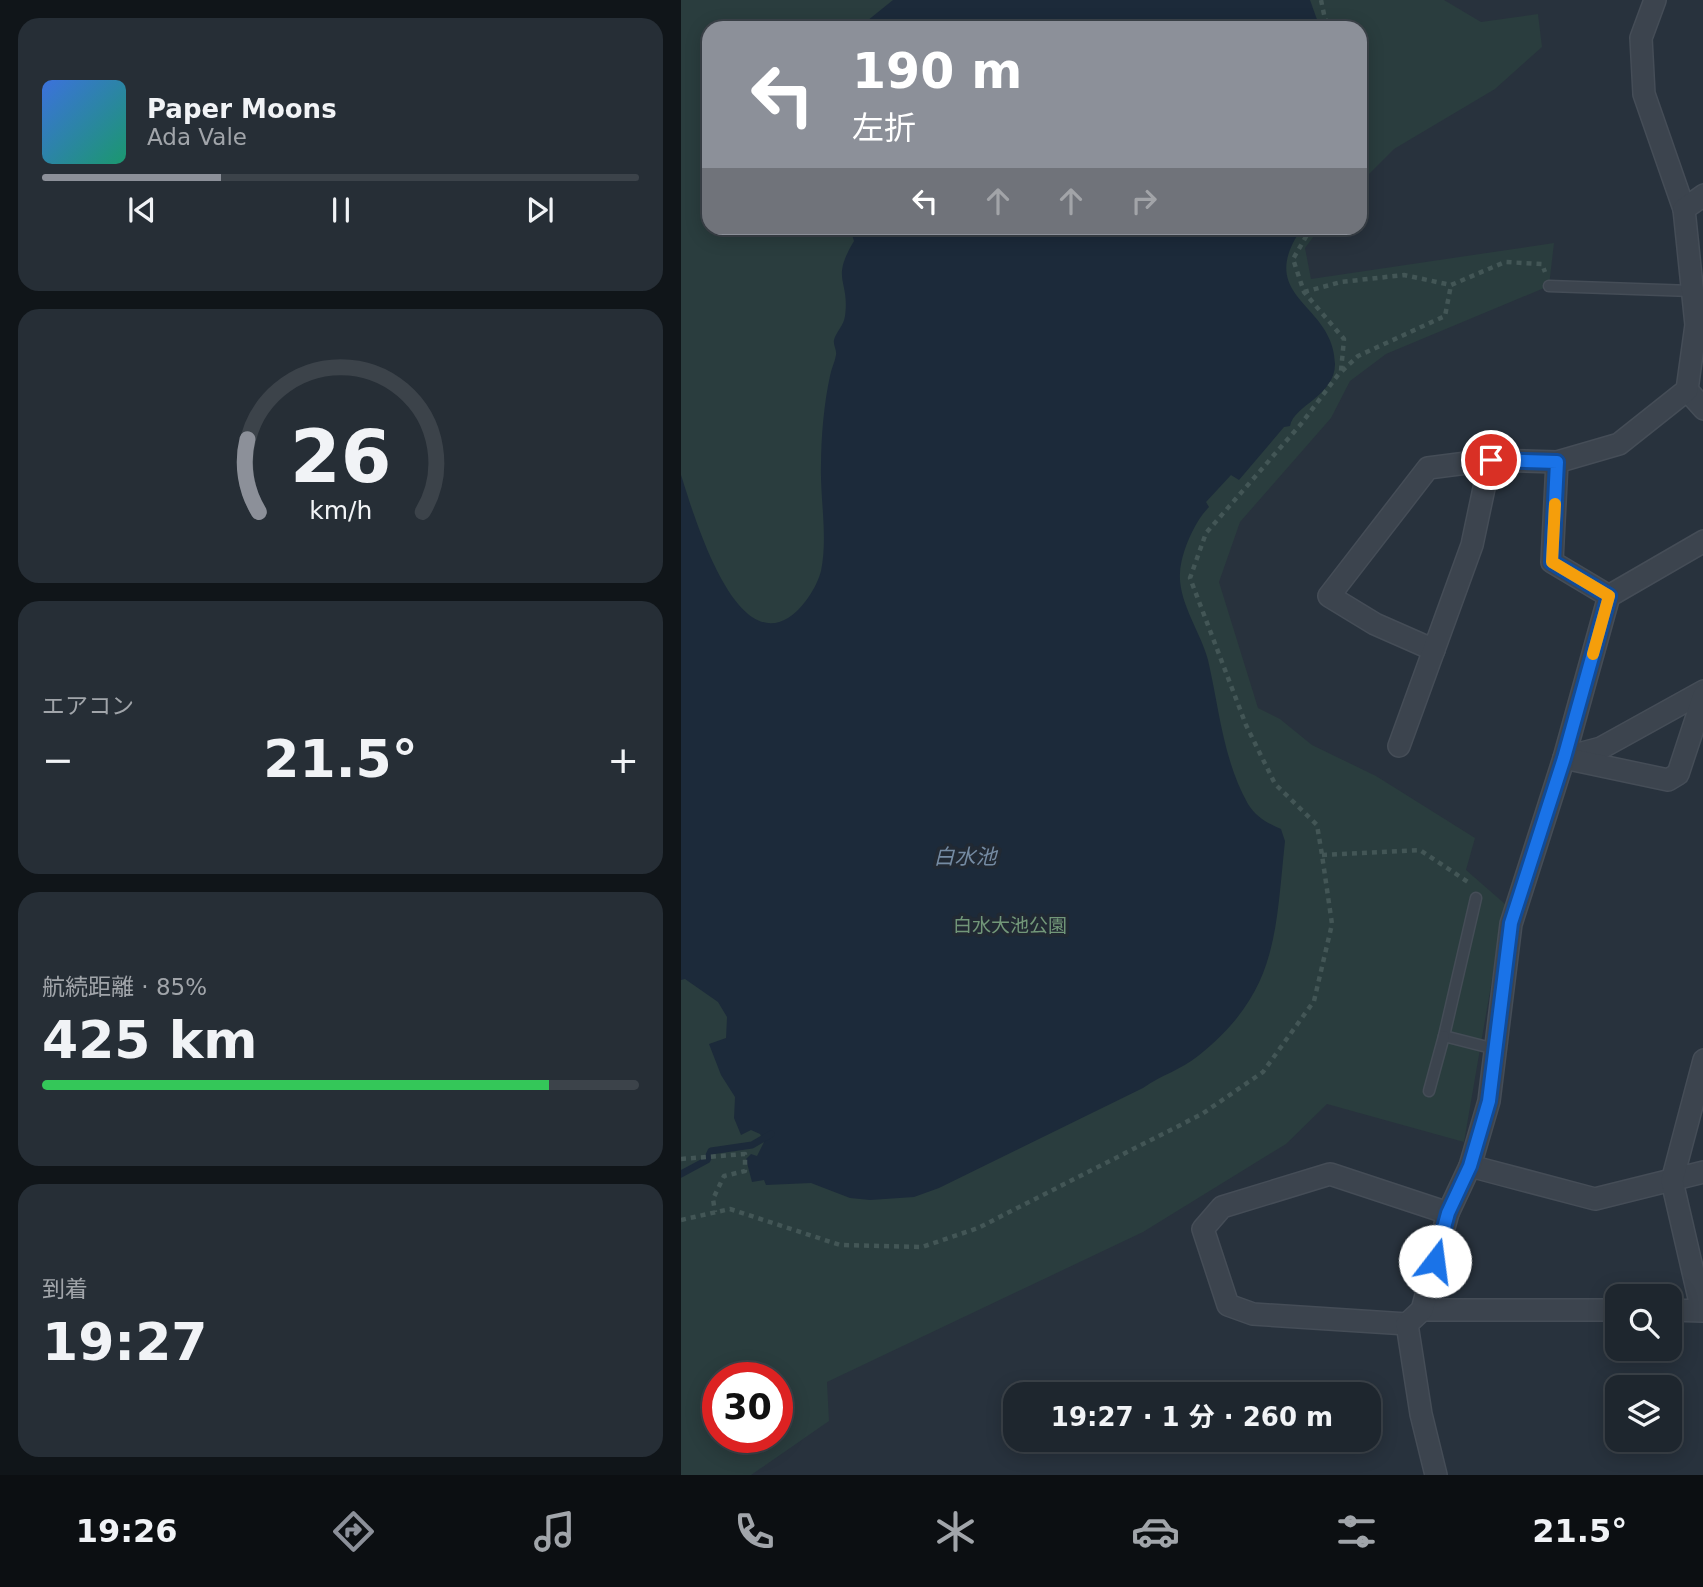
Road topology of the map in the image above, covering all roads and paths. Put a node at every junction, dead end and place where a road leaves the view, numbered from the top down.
1 (1321, 0) edge
2 (1655, 0) edge
3 (1327, 21) edge
4 (1703, 195) edge
5 (1684, 209) junction
6 (1307, 235) edge
7 (1451, 285) junction
8 (1549, 286) joint
9 (1692, 291) junction
10 (1304, 292) junction
11 (1697, 357) edge
12 (1341, 371) junction
13 (1687, 390) junction
14 (1703, 409) edge
15 (1491, 460) junction
16 (1557, 462) junction
17 (1703, 541) edge
18 (1609, 596) junction
19 (1434, 650) junction
20 (1703, 693) edge
21 (1399, 746) dead end
22 (1564, 758) junction
23 (1322, 856) junction
24 (1476, 898) joint
25 (1444, 1036) junction
26 (1495, 1049) junction
27 (1703, 1060) edge
28 (1429, 1091) dead end
29 (681, 1160) edge
30 (1470, 1166) junction
31 (1703, 1172) edge
32 (1672, 1181) junction
33 (715, 1212) junction
34 (1448, 1213) junction
35 (681, 1220) edge
36 (1605, 1310) edge
37 (1682, 1310) edge
38 (1415, 1317) junction
39 (1436, 1475) edge

1 - 3 path
2 - 5 street
4 - 5 street
5 - 9 street
6 - 10 path
7 - 8 path
7 - 10 path
7 - 12 path
8 - 9 lane
9 - 11 street
10 - 12 path
11 - 13 street
12 - 23 path
13 - 14 street
13 - 16 street
15 - 16 street
15 - 19 street
15 - 19 street
16 - 18 street
17 - 18 street
18 - 22 street
19 - 21 street
20 - 22 street
20 - 22 street
22 - 26 street
23 - 24 path
23 - 33 path
24 - 25 lane
25 - 26 lane
25 - 28 lane
26 - 30 street
27 - 32 street
29 - 33 path
30 - 32 street
30 - 34 street
31 - 32 street
32 - 37 street
33 - 35 path
34 - 38 street
34 - 38 street
36 - 38 street
38 - 39 street

